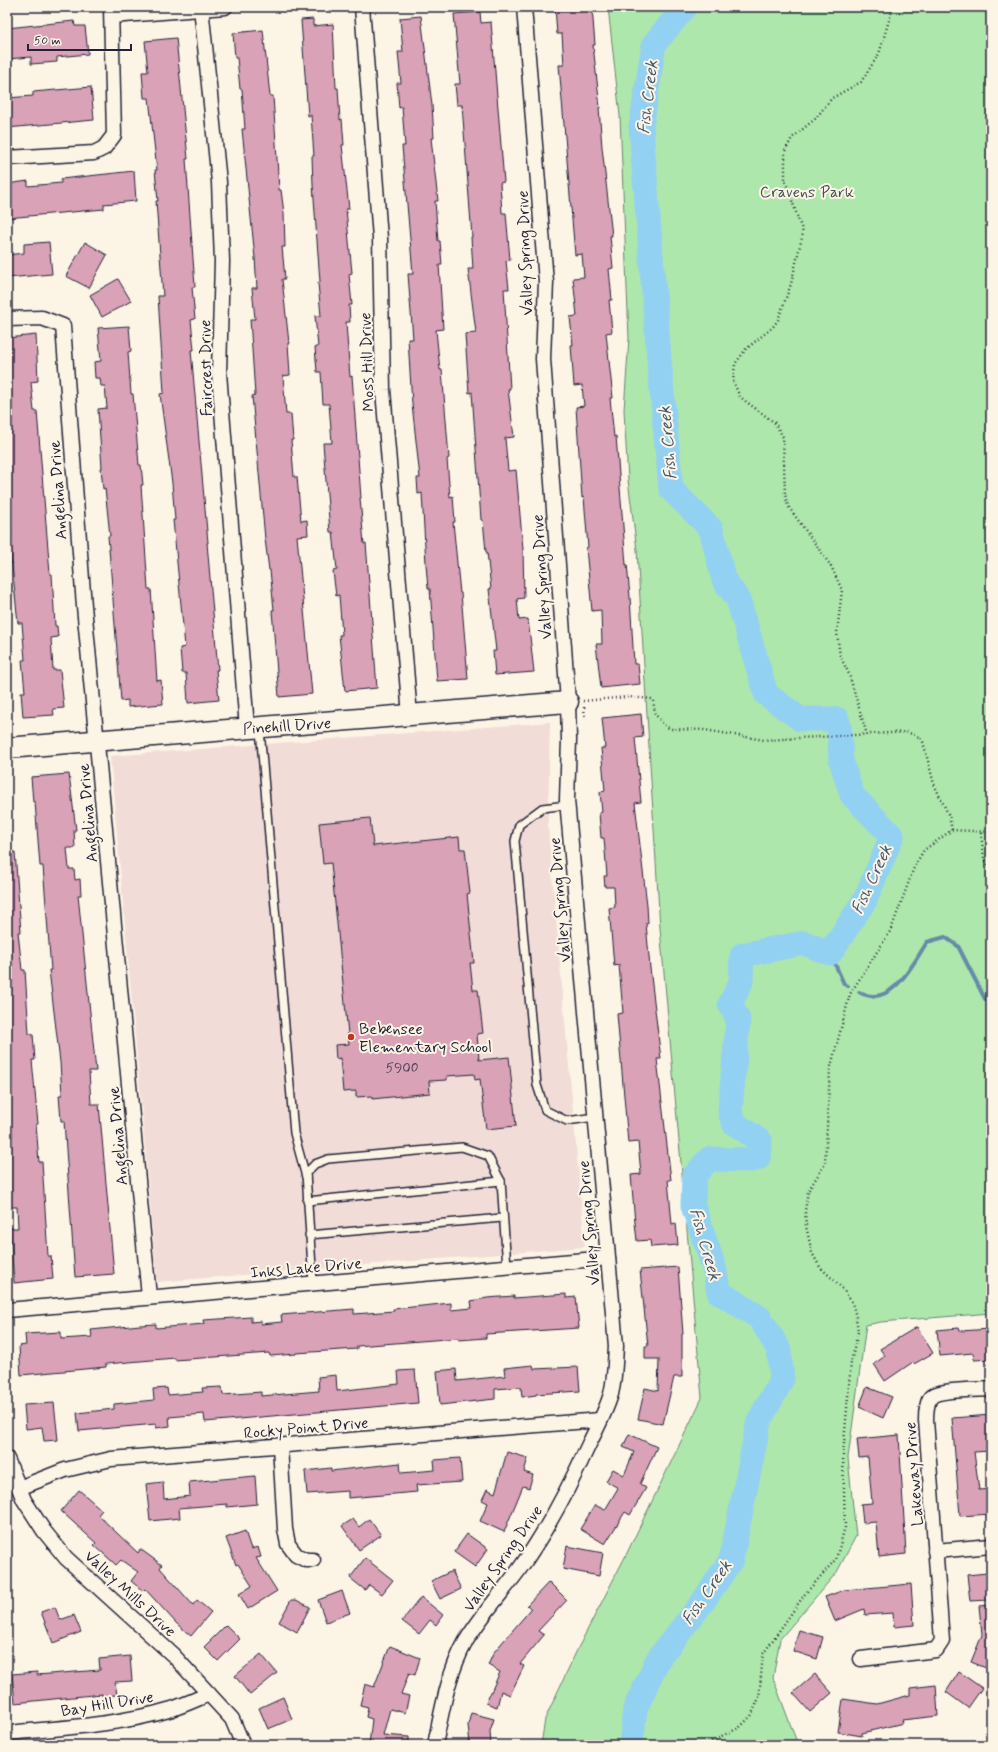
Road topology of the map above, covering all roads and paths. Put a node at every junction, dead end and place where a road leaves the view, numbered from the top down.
1 (225, 7) edge
2 (362, 7) edge
3 (524, 7) edge
4 (893, 7) edge
5 (201, 8) edge
6 (112, 12) edge
7 (7, 158) edge
8 (7, 319) edge
9 (576, 701) junction
10 (410, 716) junction
11 (585, 718) dead end
12 (253, 727) junction
13 (867, 735) junction
14 (98, 740) junction
15 (7, 748) edge
16 (567, 805) junction
17 (952, 830) junction
18 (991, 832) edge
19 (981, 833) junction
20 (991, 868) edge
21 (595, 1117) junction
22 (306, 1177) junction
23 (500, 1181) junction
24 (307, 1202) junction
25 (502, 1218) junction
26 (309, 1235) junction
27 (608, 1258) junction
28 (507, 1267) junction
29 (314, 1283) junction
30 (149, 1297) junction
31 (7, 1310) edge
32 (991, 1389) edge
33 (600, 1420) junction
34 (280, 1446) junction
35 (7, 1459) edge
36 (19, 1488) junction
37 (991, 1546) edge
38 (935, 1551) junction
39 (313, 1560) dead end
40 (861, 1659) dead end
41 (209, 1694) junction
42 (7, 1733) edge
43 (243, 1745) edge
44 (435, 1745) edge
45 (709, 1745) edge

1 - 5 street
2 - 10 street, Moss Hill Drive
3 - 9 street, Valley Spring Drive
4 - 13 path
5 - 6 street
5 - 12 street, Faircrest Drive
6 - 7 street
8 - 14 street, Angelina Drive
9 - 10 street, Pinehill Drive
9 - 11 path
9 - 13 path
9 - 16 street, Valley Spring Drive
10 - 12 street, Pinehill Drive
12 - 14 street, Pinehill Drive
12 - 22 lane
13 - 17 path
14 - 15 street, Pinehill Drive
14 - 30 street, Angelina Drive
16 - 21 street, Valley Spring Drive
16 - 21 lane
17 - 19 path
17 - 45 path
18 - 19 path
19 - 20 path
21 - 27 street, Valley Spring Drive
22 - 23 lane
22 - 24 lane
23 - 24 lane
23 - 25 lane
24 - 26 lane
25 - 26 lane
25 - 28 lane
26 - 29 lane
27 - 28 street, Inks Lake Drive
27 - 33 street, Valley Spring Drive
28 - 29 street, Inks Lake Drive
29 - 30 street, Inks Lake Drive
30 - 31 street, Inks Lake Drive
32 - 38 street, Lakeway Drive
33 - 34 street, Rocky Point Drive
33 - 44 street, Valley Spring Drive
34 - 36 street, Rocky Point Drive
34 - 39 street
35 - 36 street, Valley Mills Drive
36 - 41 street, Valley Mills Drive
37 - 38 street
38 - 40 street, Lakeway Drive
41 - 42 street, Bay Hill Drive
41 - 43 street, Valley Mills Drive

